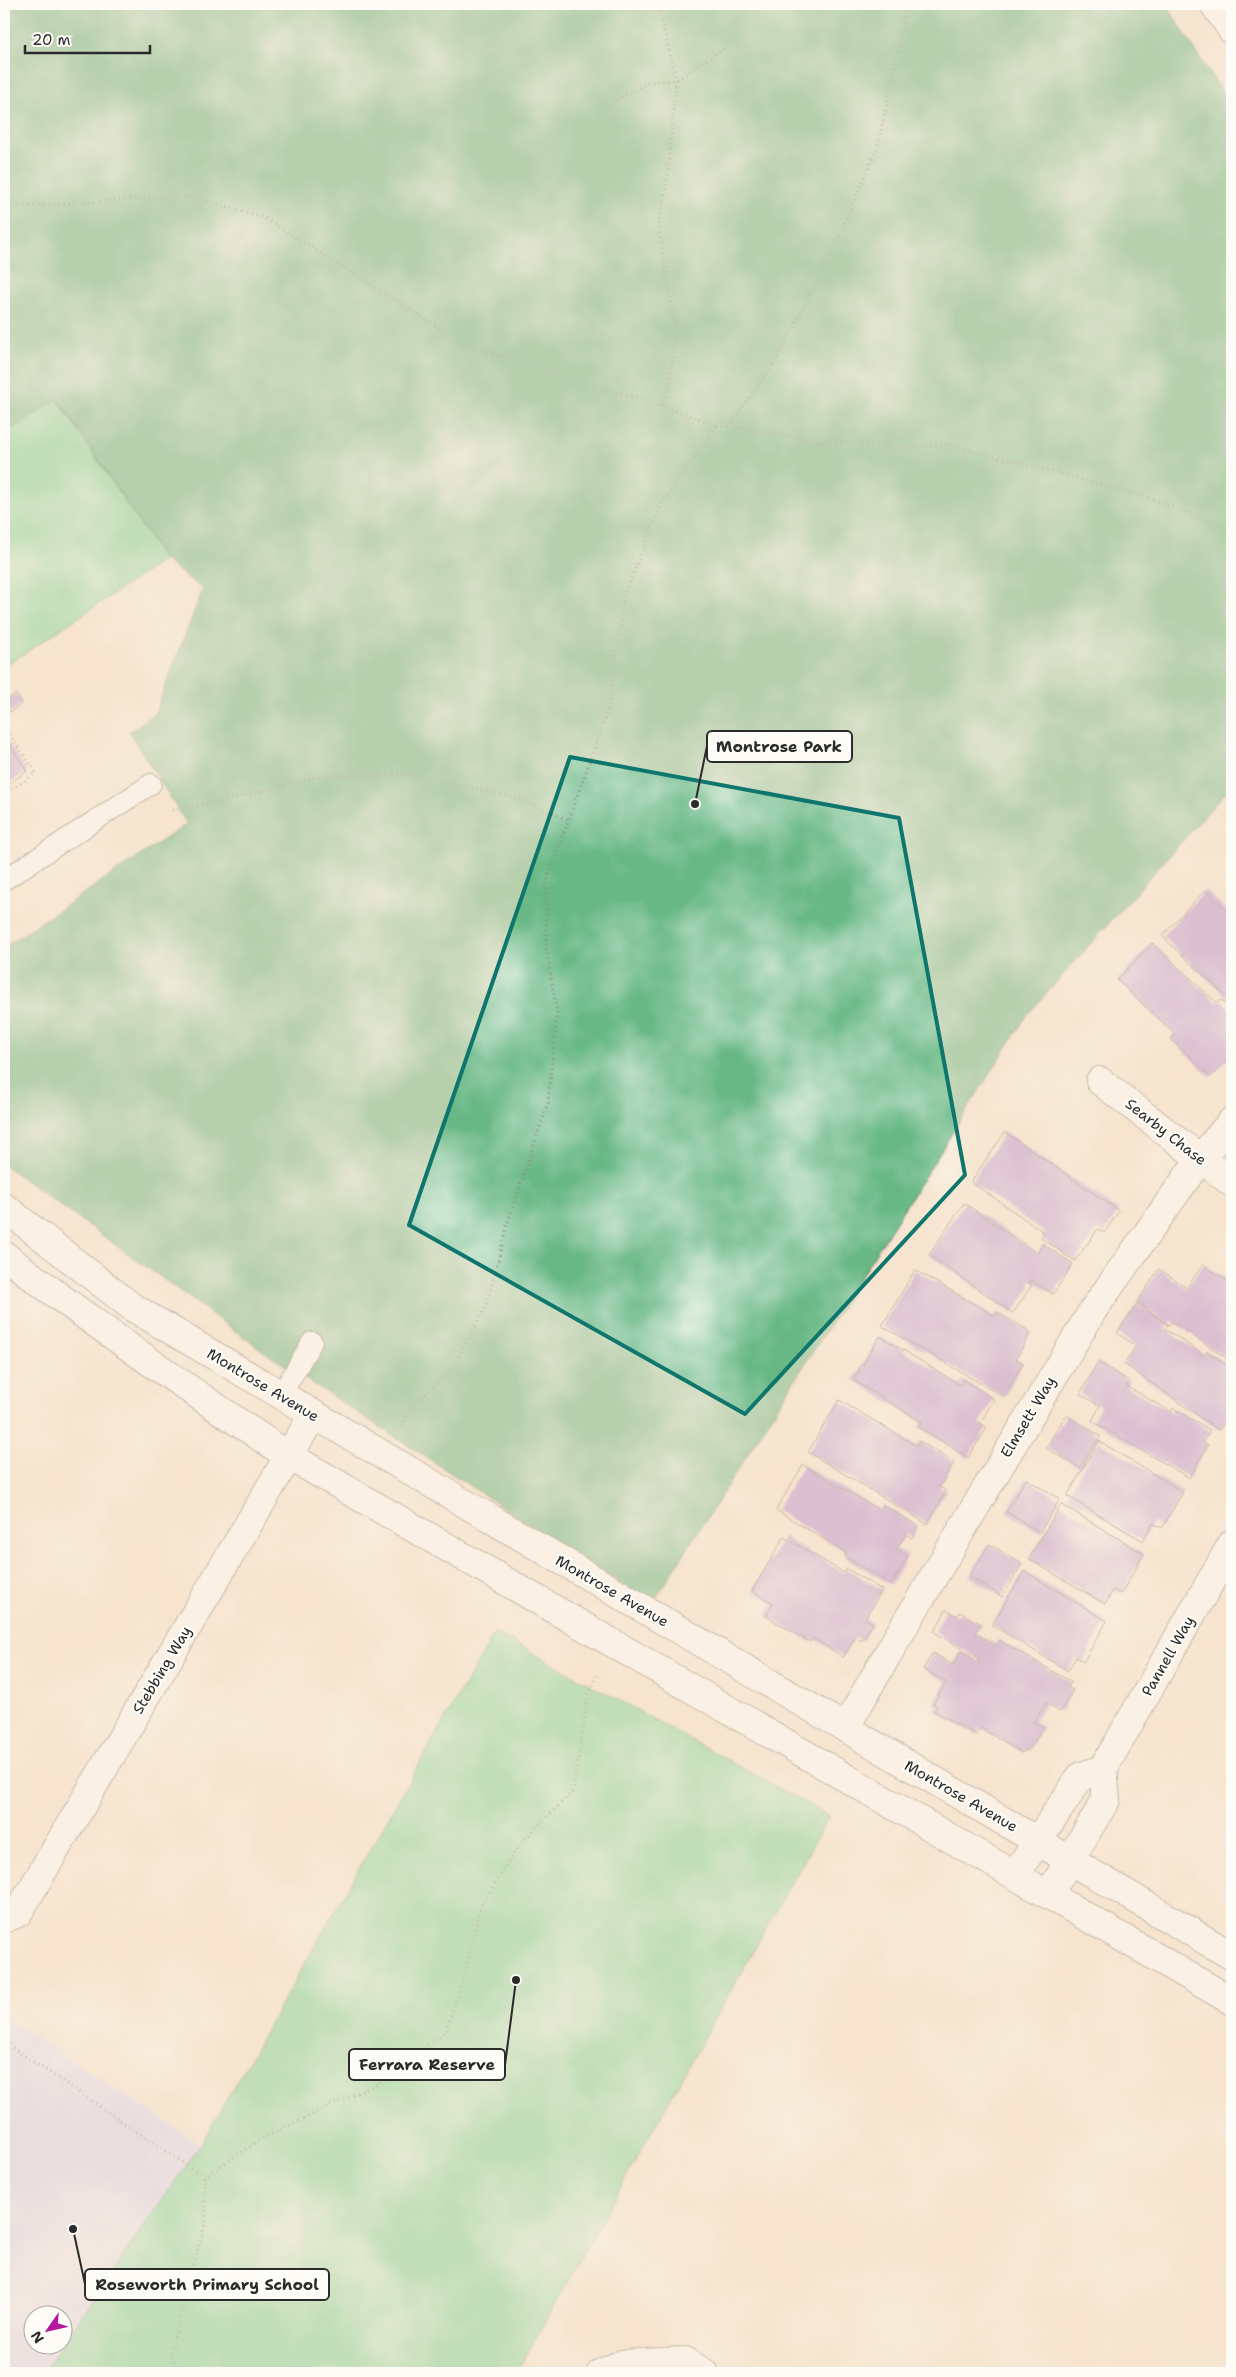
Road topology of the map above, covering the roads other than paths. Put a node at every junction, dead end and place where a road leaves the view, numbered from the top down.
1 (1214, 4) edge
2 (1232, 30) edge
3 (150, 784) road end
4 (4, 880) edge
5 (1100, 1081) dead end
6 (1232, 1121) edge
7 (1200, 1159) junction
8 (1232, 1183) edge
9 (4, 1207) edge
10 (4, 1255) edge
11 (312, 1342) dead end
12 (281, 1395) junction
13 (314, 1415) junction
14 (289, 1456) junction
15 (1232, 1544) edge
16 (846, 1728) junction
17 (1104, 1768) junction
18 (1038, 1841) junction
19 (1071, 1860) junction
20 (1015, 1875) junction
21 (1049, 1894) junction
22 (4, 1919) edge
23 (1232, 1956) edge
24 (1232, 2001) edge
25 (602, 2373) edge
26 (705, 2373) edge

1 - 2 street
3 - 4 lane
5 - 7 street, Searby Chase
6 - 7 street, Elmsett Way
7 - 8 street, Searby Chase
7 - 16 street, Elmsett Way
9 - 12 street, Montrose Avenue
10 - 14 street
11 - 12 lane
12 - 13 street, Montrose Avenue
13 - 14 street, Stebbing Way
13 - 16 street, Montrose Avenue
14 - 20 street
14 - 22 street, Stebbing Way
15 - 17 street, Pannell Way
16 - 18 street, Montrose Avenue
17 - 18 street
17 - 19 street
18 - 19 street, Montrose Avenue
18 - 20 street
19 - 21 street
19 - 23 street, Montrose Avenue
20 - 21 street
21 - 24 street
25 - 26 street

